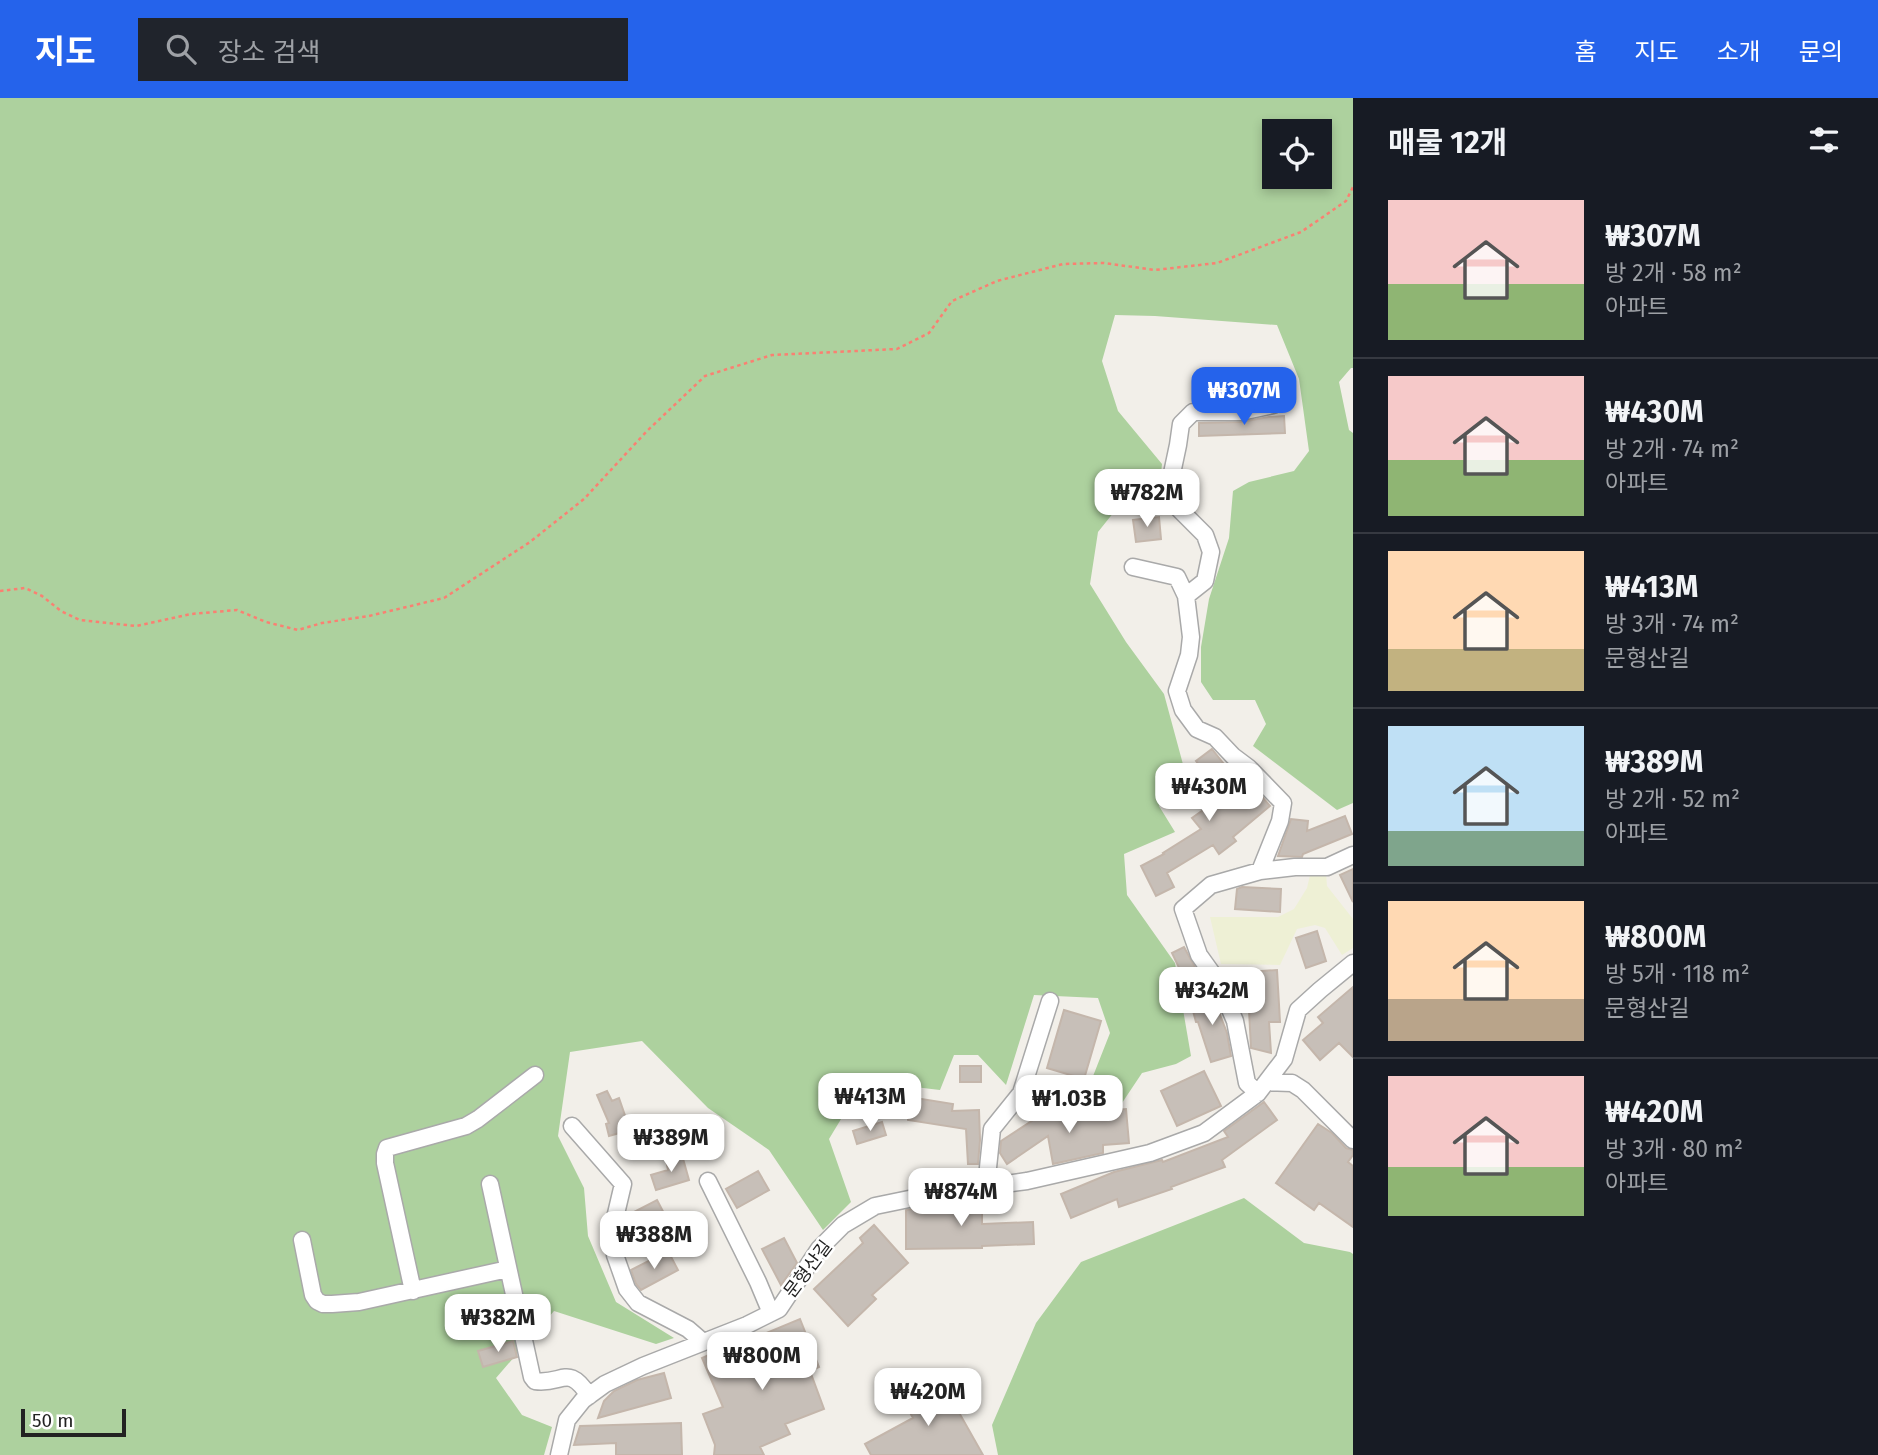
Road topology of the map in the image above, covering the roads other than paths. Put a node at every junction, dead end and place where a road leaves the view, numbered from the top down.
1 (1281, 384) dead end
2 (1133, 567) dead end
3 (1186, 596) junction
4 (1353, 855) edge
5 (1260, 871) junction
6 (1353, 963) edge
7 (1050, 1001) dead end
8 (535, 1075) dead end
9 (1263, 1088) junction
10 (572, 1126) dead end
11 (1353, 1140) edge
12 (708, 1181) dead end
13 (490, 1184) dead end
14 (986, 1187) junction
15 (302, 1240) dead end
16 (508, 1269) junction
17 (413, 1291) junction
18 (771, 1313) junction
19 (703, 1342) junction
20 (589, 1396) junction
21 (559, 1455) edge

1 - 3 street
2 - 3 street
3 - 5 street
4 - 5 street
5 - 9 street
6 - 9 street, 문형산길
7 - 14 street
8 - 17 street
9 - 11 street
9 - 14 street, 문형산길
10 - 19 street
12 - 18 street
13 - 16 street
14 - 18 street, 문형산길
15 - 17 street
16 - 17 street
16 - 20 street
18 - 19 street, 문형산길
19 - 20 street, 문형산길
20 - 21 street, 문형산길

